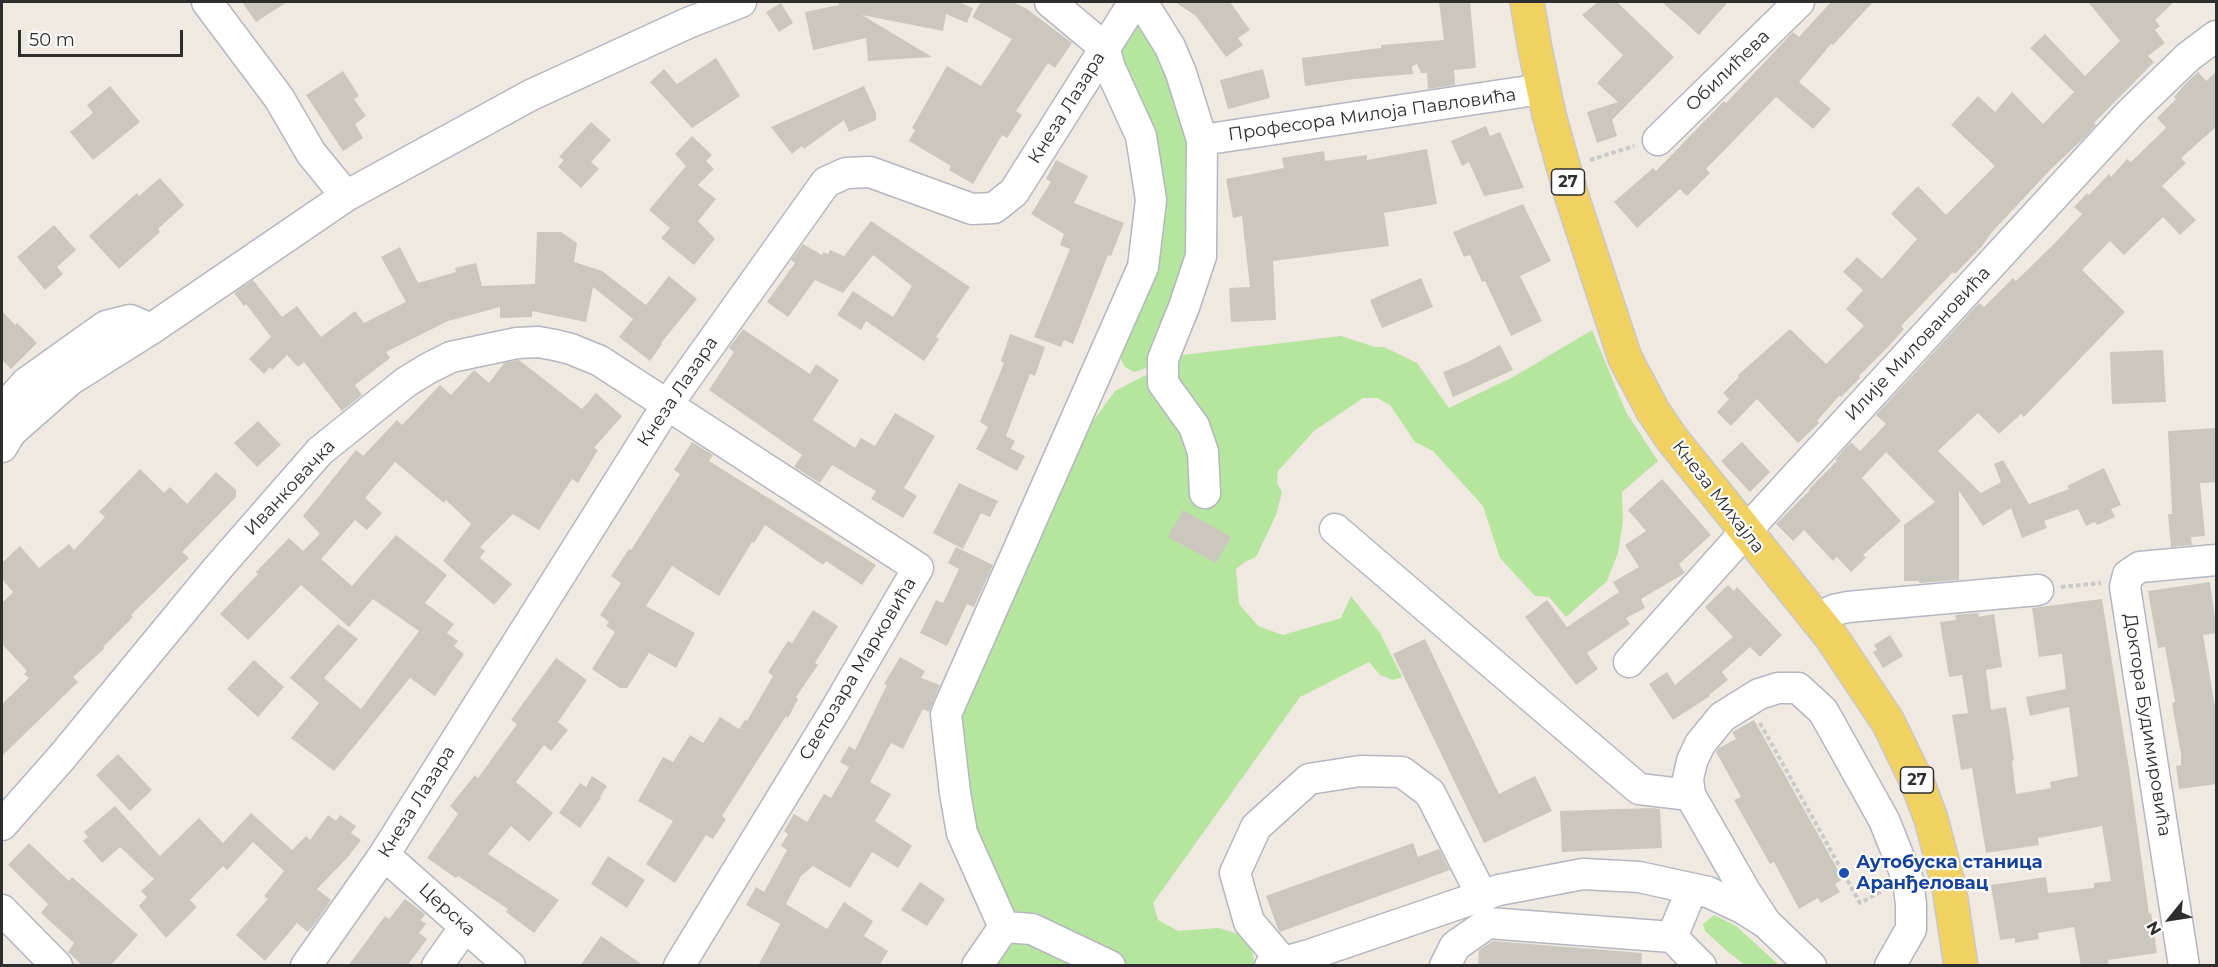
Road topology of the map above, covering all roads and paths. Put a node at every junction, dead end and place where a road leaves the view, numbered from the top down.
1 (207, 2) edge
2 (741, 2) edge
3 (1050, 2) edge
4 (1134, 2) edge
5 (1142, 2) edge
6 (1527, 2) edge
7 (1799, 2) edge
8 (683, 14) edge
9 (2217, 36) edge
10 (1104, 47) junction
11 (1542, 89) junction
12 (1202, 140) junction
13 (1658, 140) dead end
14 (1613, 152) dead end
15 (1585, 161) dead end
16 (346, 196) junction
17 (151, 329) junction
18 (667, 405) junction
19 (2, 410) edge
20 (2, 447) edge
21 (1205, 493) dead end
22 (1335, 529) dead end
23 (1745, 532) junction
24 (2217, 560) edge
25 (2126, 580) junction
26 (2038, 590) joint
27 (1816, 618) junction
28 (1629, 662) dead end
29 (1759, 722) dead end
30 (1690, 795) junction
31 (2, 825) edge
32 (384, 855) junction
33 (1890, 887) dead end
34 (1692, 889) junction
35 (1482, 896) junction
36 (2, 910) edge
37 (1767, 923) junction
38 (465, 927) junction
39 (1004, 927) junction
40 (1672, 937) junction
41 (1276, 964) edge
42 (57, 966) edge
43 (306, 966) edge
44 (437, 966) edge
45 (510, 966) edge
46 (679, 966) edge
47 (977, 966) edge
48 (1110, 966) edge
49 (1445, 966) edge
50 (1701, 966) edge
51 (1811, 966) edge
52 (1890, 966) edge
53 (1961, 966) edge
54 (2184, 966) edge

1 - 16 street
2 - 8 street
3 - 10 street
4 - 10 street, Кнеза Лазара
5 - 12 street
6 - 11 main road, Кнеза Михајла / 27
7 - 13 street, Обилићева
8 - 16 street
9 - 23 street, Илије Миловановића
10 - 18 street, Кнеза Лазара
10 - 39 street
11 - 12 street, Професора Милоја Павловића
11 - 23 main road, Кнеза Михајла / 27
12 - 21 street
14 - 15 path
16 - 17 street
17 - 19 street
17 - 20 street
18 - 31 street, Иванковачка
18 - 32 street, Кнеза Лазара
18 - 46 street, Светозара Марковића
22 - 30 street
23 - 27 main road, Кнеза Михајла / 27
23 - 28 street, Илије Миловановића
24 - 25 street
25 - 26 path
25 - 54 street, Доктора Будимировића
26 - 27 street
27 - 53 main road, Кнеза Михајла / 27
29 - 33 path
30 - 37 street
30 - 52 street
32 - 38 street, Церска
32 - 43 street, Кнеза Лазара
34 - 35 street
34 - 37 street
34 - 40 street
35 - 41 street
35 - 41 street
36 - 42 street
37 - 51 street
38 - 44 street
38 - 45 street, Церска
39 - 47 street
39 - 48 street
40 - 49 street
40 - 50 street

